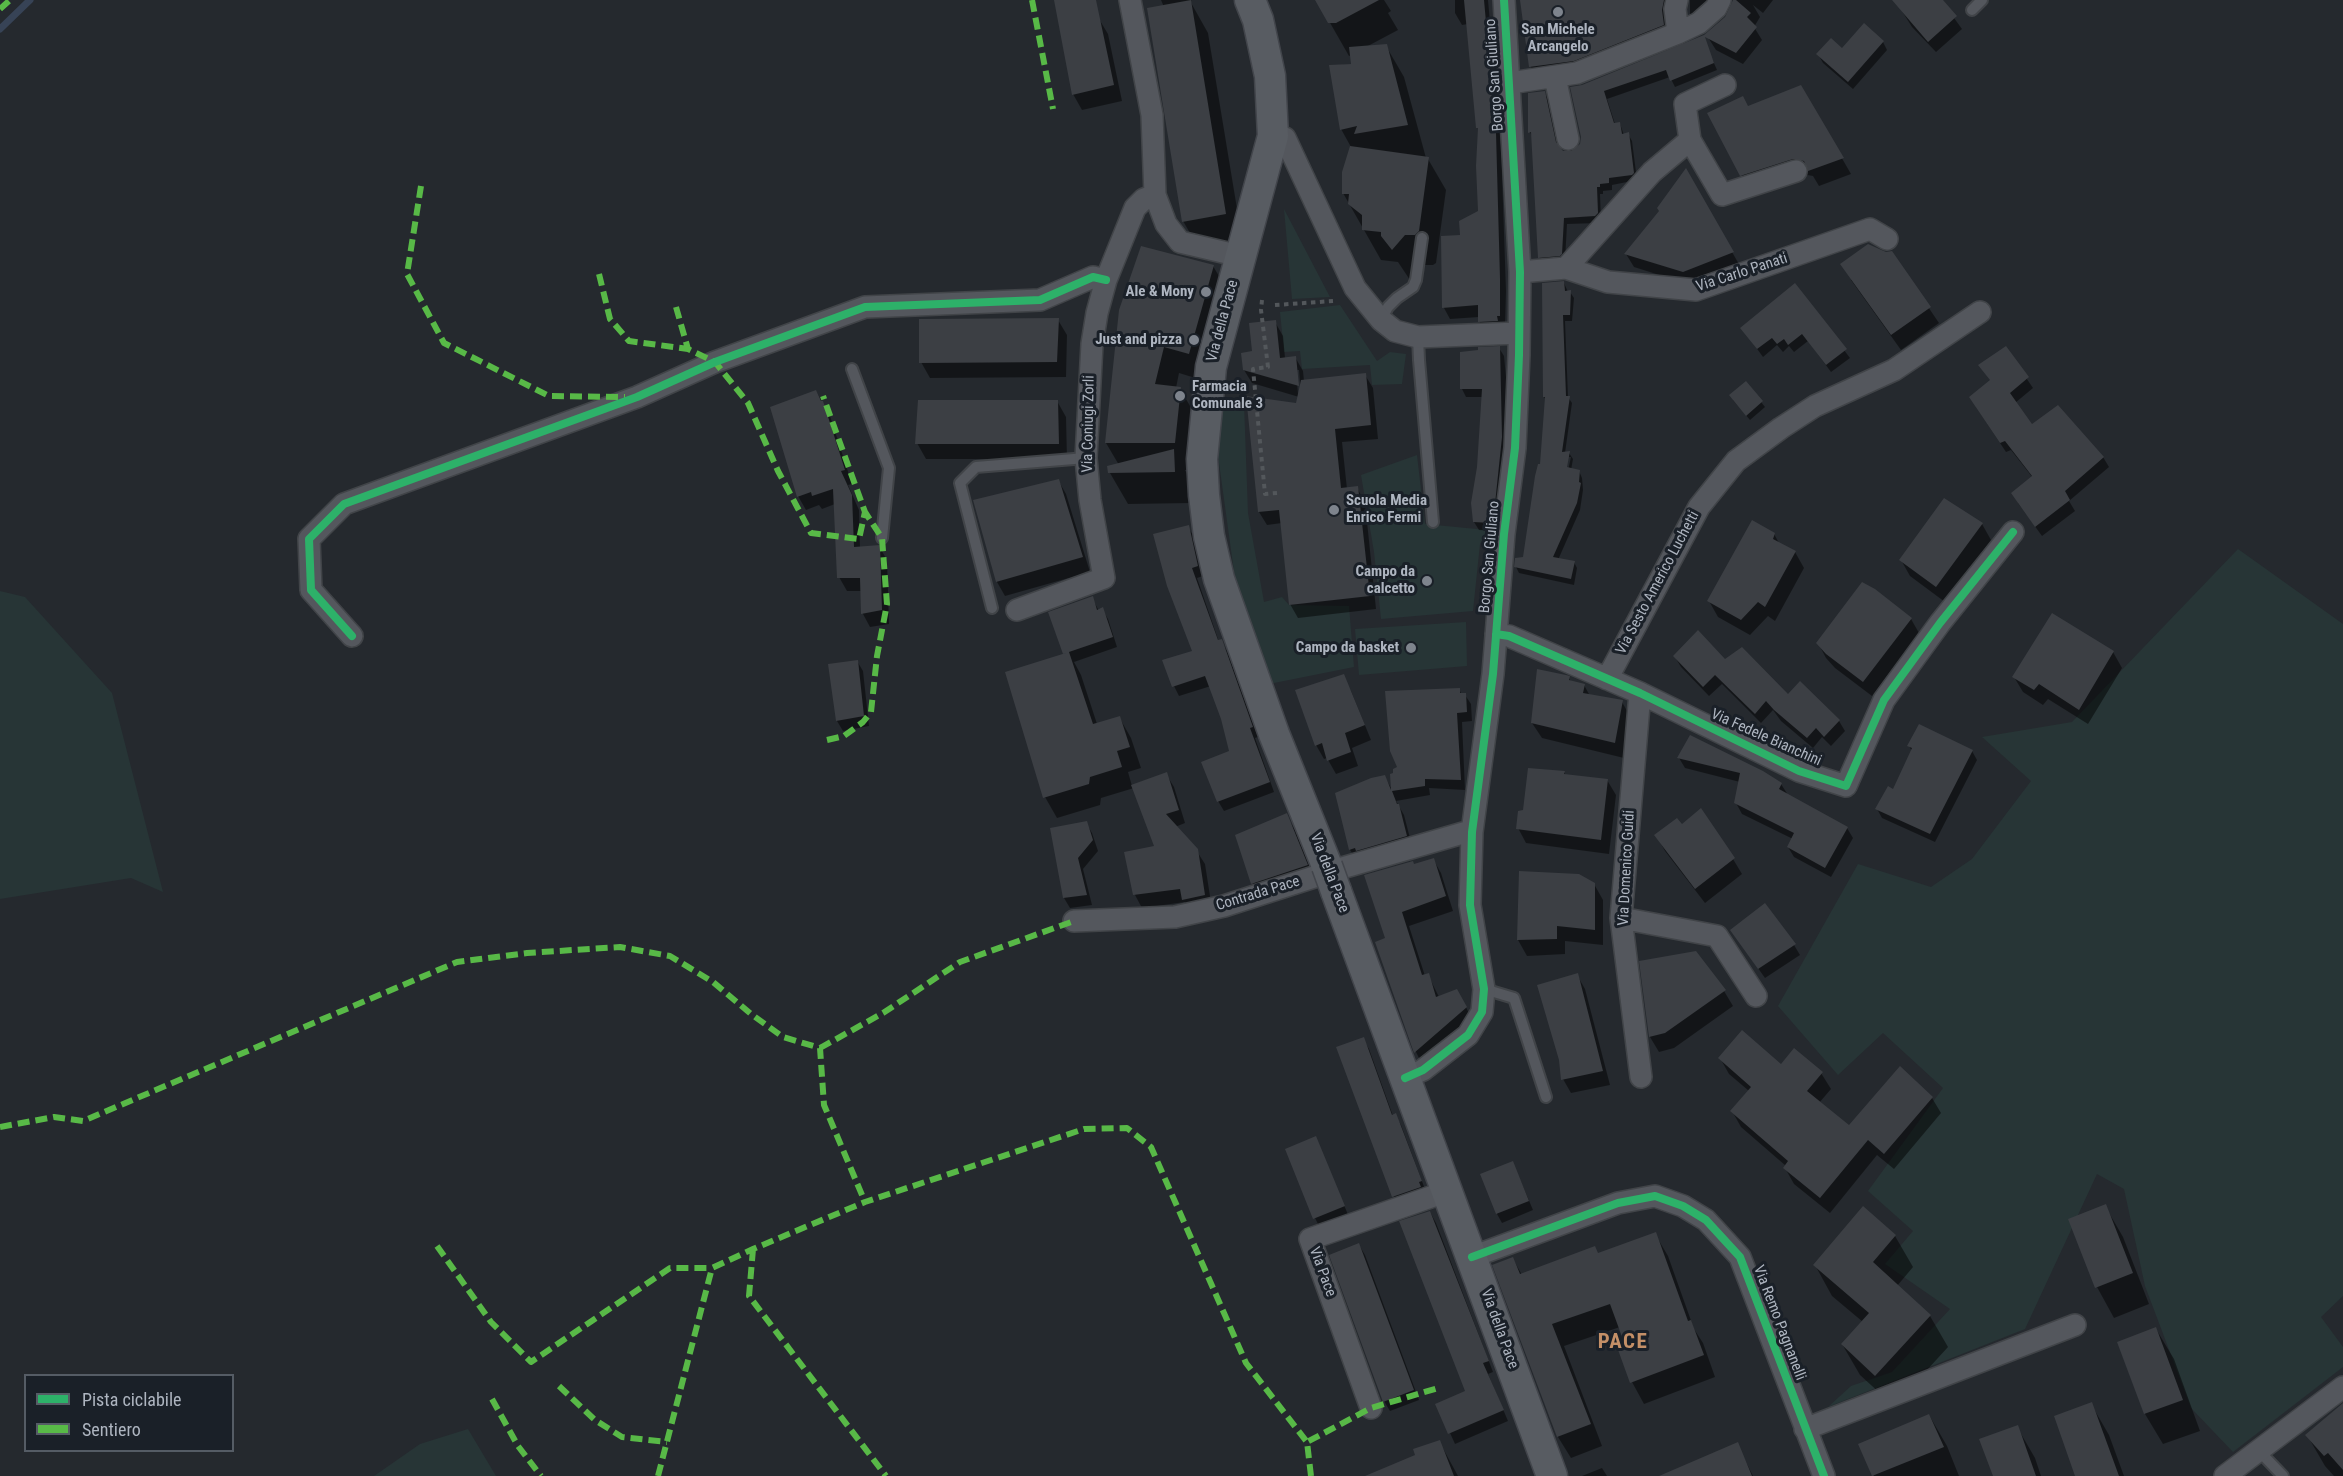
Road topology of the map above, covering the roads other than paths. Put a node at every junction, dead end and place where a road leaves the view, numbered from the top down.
1 (1130, 0) edge
2 (1250, 0) edge
3 (1504, 0) edge
4 (1677, 0) edge
5 (1720, 0) edge
6 (1982, 0) edge
7 (1972, 10) dead end
8 (1678, 33) junction
9 (1555, 77) junction
10 (1510, 83) junction
11 (1725, 85) dead end
12 (1273, 136) junction
13 (1568, 139) dead end
14 (1690, 140) junction
15 (1796, 171) dead end
16 (1155, 195) junction
17 (1422, 238) dead end
18 (1887, 239) dead end
19 (1240, 256) junction
20 (1566, 268) junction
21 (1520, 272) junction
22 (1106, 280) junction
23 (1980, 312) dead end
24 (1381, 320) junction
25 (1518, 333) junction
26 (1418, 337) junction
27 (852, 369) dead end
28 (1086, 458) junction
29 (1433, 522) dead end
30 (2013, 532) dead end
31 (882, 538) dead end
32 (992, 608) dead end
33 (1017, 610) dead end
34 (1496, 634) junction
35 (352, 636) dead end
36 (1608, 679) junction
37 (1640, 693) junction
38 (1472, 832) junction
39 (1621, 918) junction
40 (1074, 921) dead end
41 (1484, 989) junction
42 (1756, 996) dead end
43 (1641, 1077) dead end
44 (1405, 1078) junction
45 (1546, 1097) dead end
46 (1448, 1191) junction
47 (1472, 1257) junction
48 (2075, 1325) dead end
49 (2343, 1387) edge
50 (1371, 1408) dead end
51 (1805, 1429) junction
52 (2260, 1452) junction
53 (1552, 1476) edge
54 (1824, 1476) edge
55 (2224, 1476) edge
56 (2283, 1476) edge

1 - 16 street
2 - 12 main road, Via della Pace
3 - 10 street, Borgo San Giuliano
4 - 8 street
5 - 8 street
6 - 7 lane
8 - 9 street
9 - 10 street
9 - 13 street
10 - 21 street, Borgo San Giuliano
11 - 14 street
12 - 19 main road, Via della Pace
12 - 24 street
14 - 15 street
14 - 20 street
16 - 19 street
16 - 22 street, Via Coniugi Zorli
17 - 24 lane
18 - 20 street, Via Carlo Panati
19 - 44 main road, Via della Pace
20 - 21 street, Via Carlo Panati
21 - 25 street, Borgo San Giuliano
22 - 28 street, Via Coniugi Zorli
22 - 35 street
23 - 36 street, Via Sesto Americo Luchetti
24 - 26 street
25 - 26 street
25 - 34 street, Borgo San Giuliano
26 - 29 lane
27 - 31 lane
28 - 32 lane
28 - 33 street, Via Coniugi Zorli
30 - 37 street, Via Fedele Bianchini
34 - 36 street, Via Fedele Bianchini
34 - 38 street, Borgo San Giuliano
36 - 37 street, Via Fedele Bianchini
37 - 39 street, Via Domenico Guidi
38 - 40 street, Contrada Pace
38 - 41 street, Borgo San Giuliano
39 - 42 street
39 - 43 street, Via Domenico Guidi
41 - 44 street, Borgo San Giuliano
41 - 45 lane
44 - 46 main road, Via della Pace
46 - 47 main road, Via della Pace
46 - 50 street, Via Pace
47 - 51 street, Via Remo Pagnanelli
47 - 53 main road, Via della Pace
48 - 51 street
49 - 52 street
51 - 54 street, Via Remo Pagnanelli
52 - 55 street
52 - 56 lane

